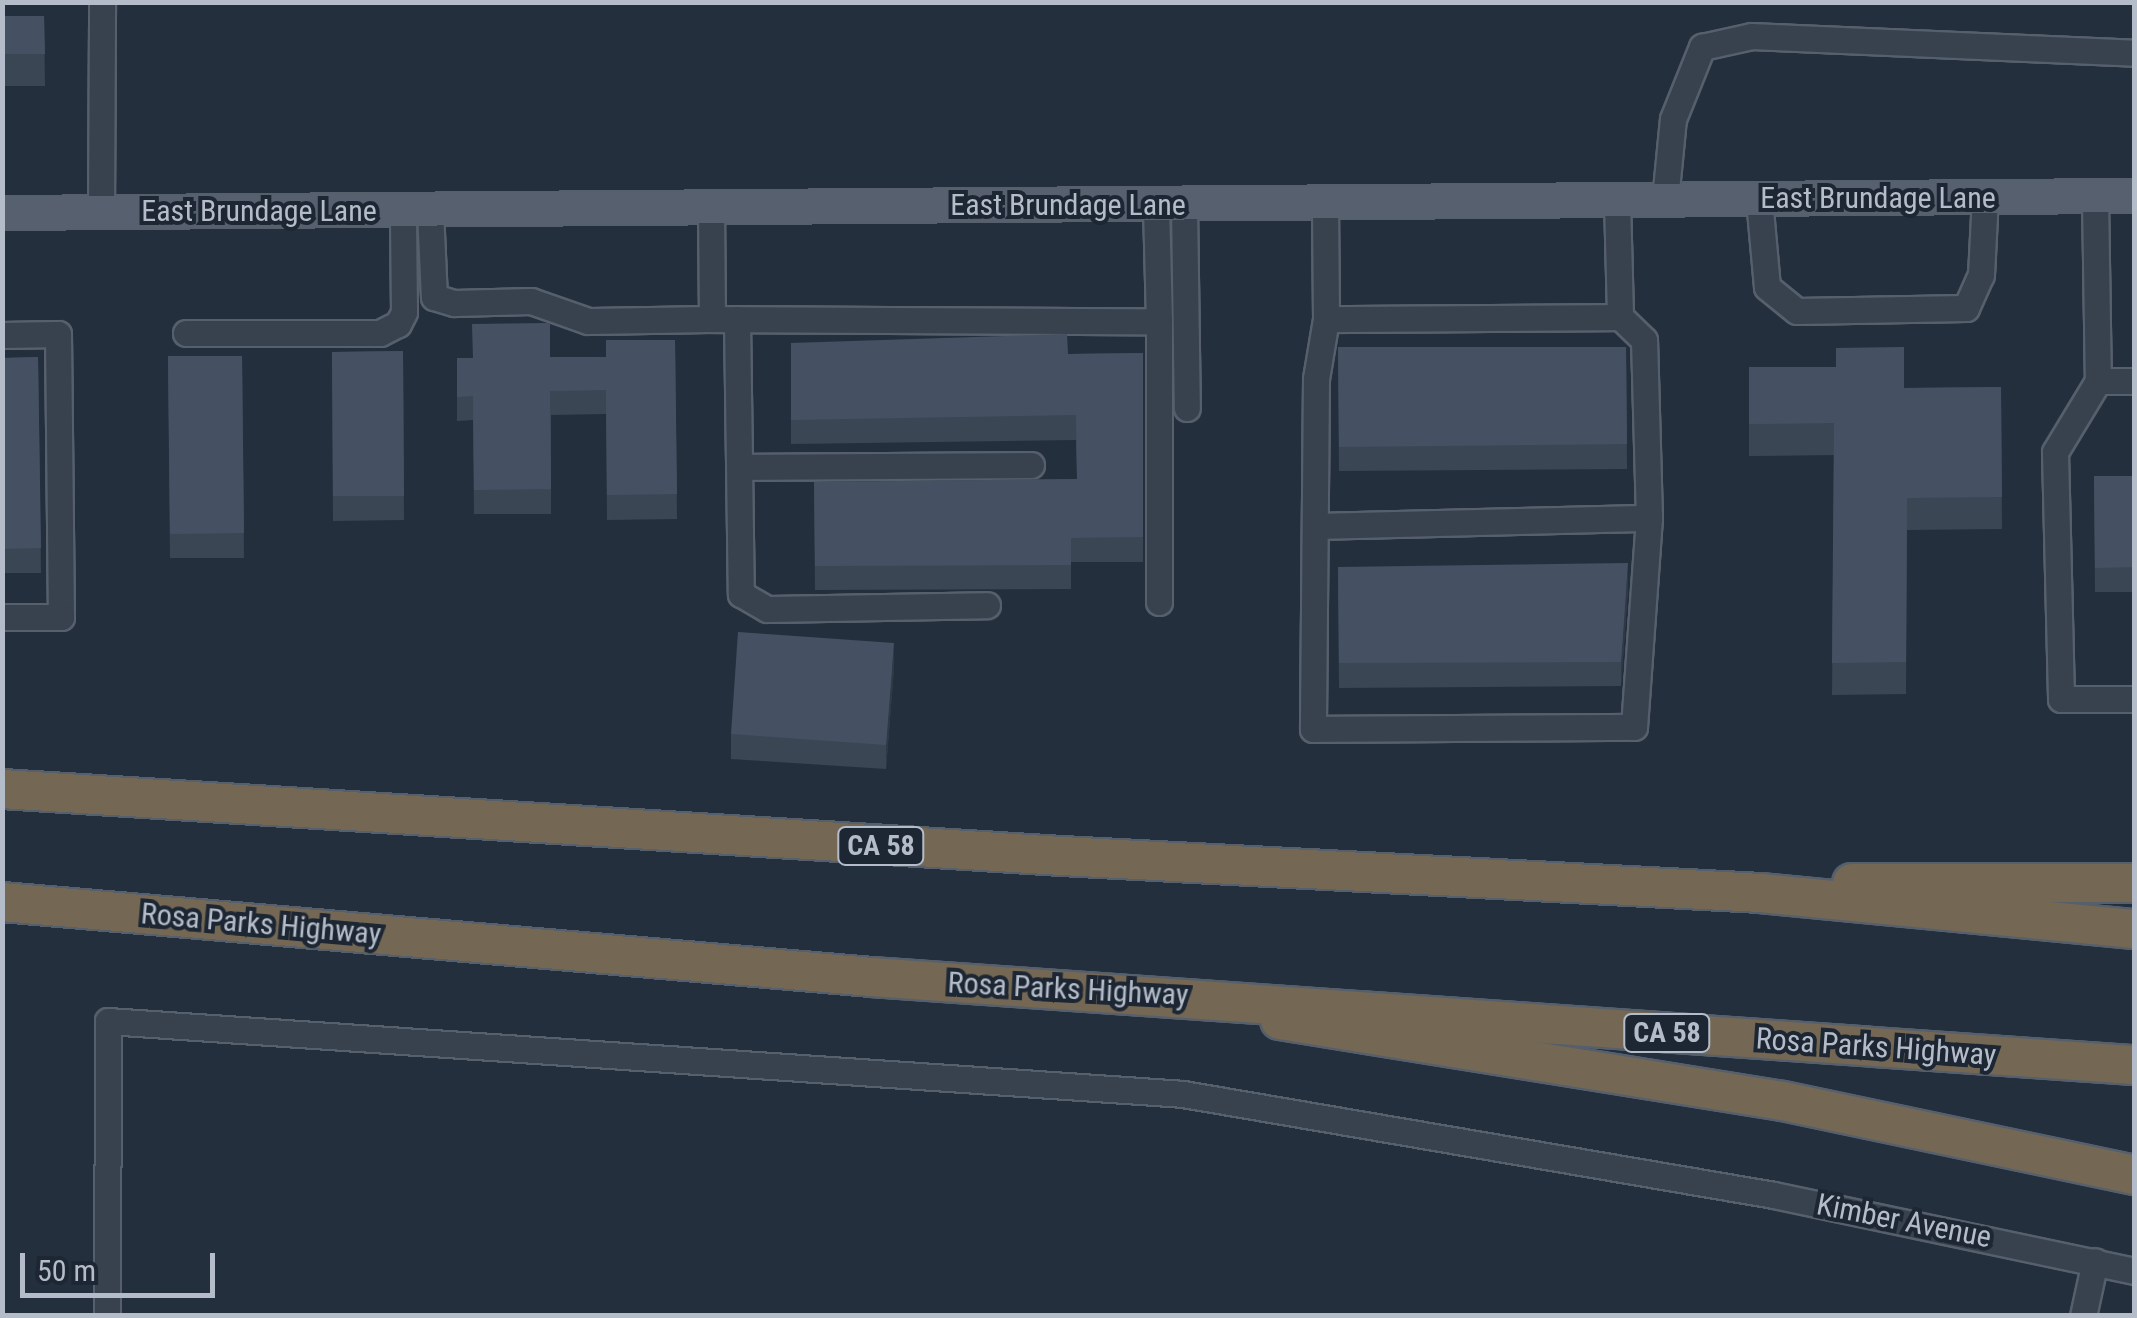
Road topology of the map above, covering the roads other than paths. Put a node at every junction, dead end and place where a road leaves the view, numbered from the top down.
1 (102, 2) edge
2 (2134, 53) edge
3 (2095, 196) junction
4 (2134, 196) edge
5 (1985, 198) junction
6 (1759, 199) junction
7 (1617, 200) junction
8 (1665, 200) junction
9 (1325, 203) junction
10 (1170, 204) junction
11 (711, 208) junction
12 (416, 210) junction
13 (101, 212) junction
14 (2, 213) edge
15 (1620, 318) junction
16 (725, 319) junction
17 (1326, 319) junction
18 (1159, 322) junction
19 (186, 333) dead end
20 (2, 334) edge
21 (2134, 381) edge
22 (2098, 382) junction
23 (1187, 408) dead end
24 (1031, 464) dead end
25 (740, 467) junction
26 (1650, 518) junction
27 (1317, 526) junction
28 (1159, 602) dead end
29 (987, 604) dead end
30 (2, 617) edge
31 (2134, 698) edge
32 (2, 789) edge
33 (2134, 883) edge
34 (1760, 892) junction
35 (2, 902) edge
36 (2134, 928) edge
37 (1200, 998) junction
38 (2134, 1064) edge
39 (2134, 1175) edge
40 (2095, 1262) junction
41 (2134, 1272) edge
42 (107, 1316) edge
43 (2083, 1316) edge

1 - 13 street
2 - 8 street
3 - 4 main road, East Brundage Lane
3 - 5 main road, East Brundage Lane
3 - 22 street
5 - 6 main road, East Brundage Lane
5 - 6 street
6 - 8 main road, East Brundage Lane
7 - 8 main road, East Brundage Lane
7 - 9 main road, East Brundage Lane
7 - 15 street
9 - 10 main road, East Brundage Lane
9 - 17 street
10 - 11 main road, East Brundage Lane
10 - 18 street
10 - 23 street
11 - 12 main road, East Brundage Lane
11 - 16 street
12 - 13 main road, East Brundage Lane
12 - 16 street
12 - 19 street
13 - 14 main road, East Brundage Lane
15 - 17 street
15 - 26 street
16 - 18 street
16 - 25 street
17 - 27 street
18 - 28 street
20 - 30 street
21 - 22 street
22 - 31 street
24 - 25 street
25 - 29 street
26 - 27 street
26 - 27 street
32 - 34 highway, CA 58
33 - 34 highway
34 - 36 highway, CA 58
35 - 37 highway, Rosa Parks Highway / CA 58
37 - 38 highway, Rosa Parks Highway / CA 58
37 - 39 highway
40 - 41 street, Kimber Avenue
40 - 42 street, Kimber Avenue
40 - 43 street

